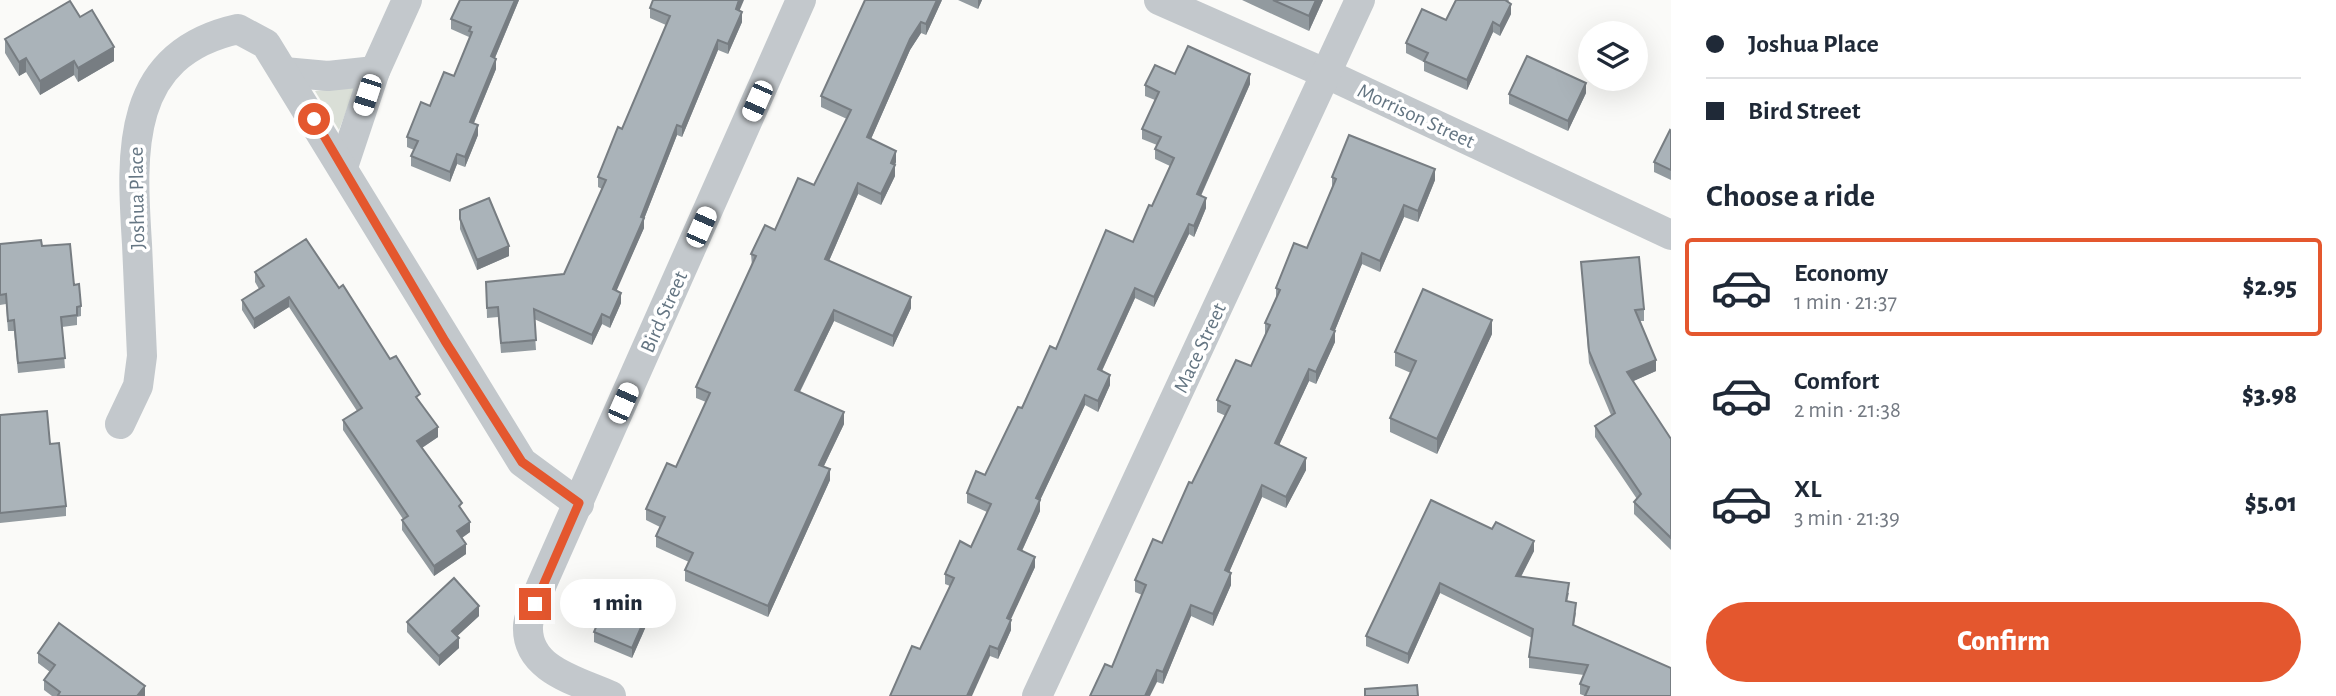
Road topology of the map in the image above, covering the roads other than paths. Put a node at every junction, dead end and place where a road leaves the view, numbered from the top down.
1 (407, 0) edge
2 (801, 0) edge
3 (1159, 0) edge
4 (1360, 0) edge
5 (375, 71) junction
6 (284, 72) junction
7 (1327, 74) junction
8 (343, 167) junction
9 (1671, 236) edge
10 (120, 424) dead end
11 (579, 503) junction
12 (611, 696) edge
13 (1037, 696) edge

1 - 5 street
2 - 11 street, Bird Street
3 - 7 street, Morrison Street
4 - 7 street, Mace Street
5 - 6 street
5 - 8 street
6 - 8 street, Joshua Place
6 - 10 street, Joshua Place
7 - 9 street, Morrison Street
7 - 13 street, Mace Street
8 - 11 street, Joshua Place
11 - 12 street, Bird Street

